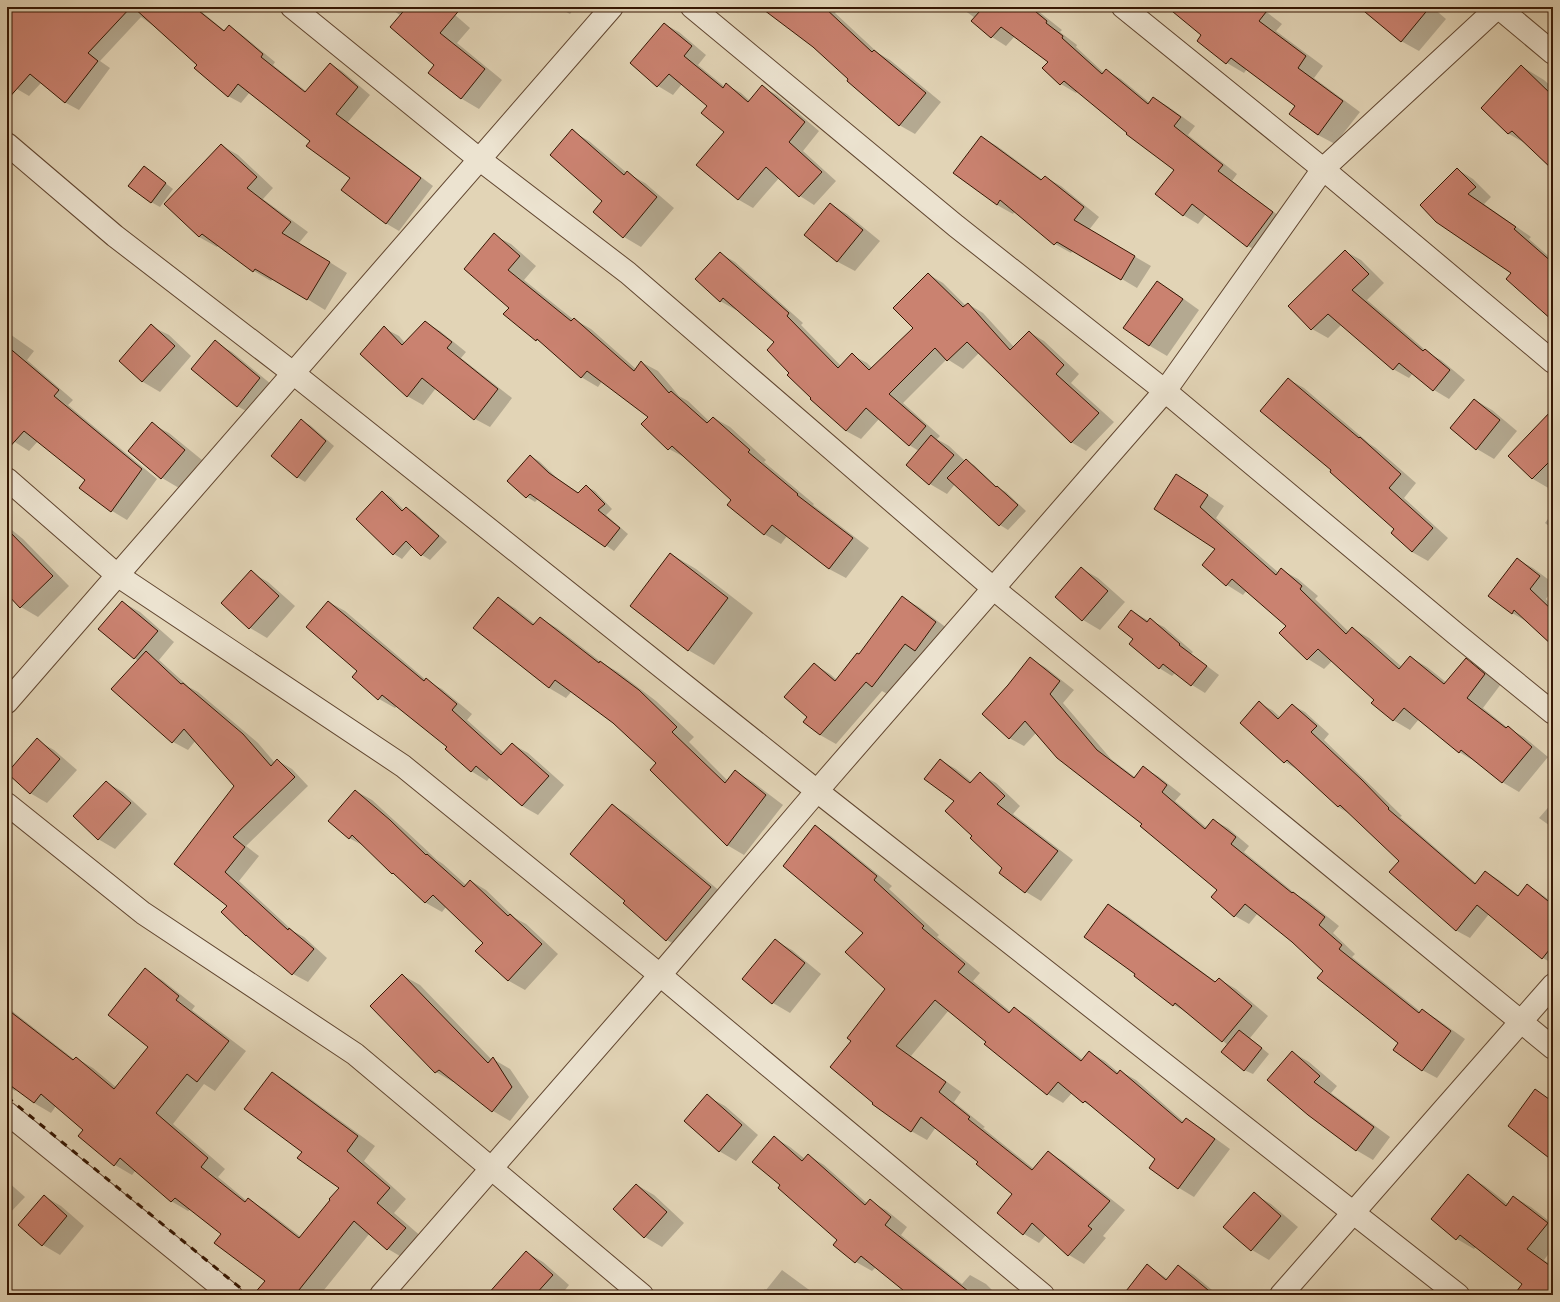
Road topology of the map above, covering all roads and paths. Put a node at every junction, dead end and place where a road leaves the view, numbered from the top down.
1 (292, 7) edge
2 (612, 7) edge
3 (692, 7) edge
4 (1123, 7) edge
5 (1498, 7) edge
6 (1553, 53) edge
7 (7, 144) edge
8 (479, 160) junction
9 (1323, 169) junction
10 (1553, 362) edge
11 (293, 373) junction
12 (1165, 391) junction
13 (7, 479) edge
14 (117, 575) junction
15 (994, 589) junction
16 (7, 702) edge
17 (1553, 713) edge
18 (817, 792) junction
19 (7, 804) edge
20 (660, 975) junction
21 (1553, 985) edge
22 (1520, 1022) junction
23 (1553, 1048) edge
24 (7, 1113) edge
25 (492, 1168) junction
26 (1354, 1213) junction
27 (231, 1295) edge
28 (381, 1295) edge
29 (642, 1295) edge
30 (1043, 1295) edge
31 (1281, 1295) edge
32 (1458, 1295) edge

1 - 8 street
2 - 8 street
3 - 12 street
4 - 9 street
5 - 6 street
5 - 9 street
7 - 11 street
8 - 11 street
8 - 15 street
9 - 10 street
9 - 12 street
11 - 14 street
11 - 18 street
12 - 15 street
12 - 17 street
13 - 14 street
14 - 16 street
14 - 20 street
15 - 18 street
15 - 22 street
18 - 20 street
18 - 26 street
19 - 25 street
20 - 25 street
20 - 30 street
21 - 22 street
22 - 23 street
22 - 26 street
24 - 27 street
25 - 28 street
25 - 29 street
26 - 31 street
26 - 32 street

